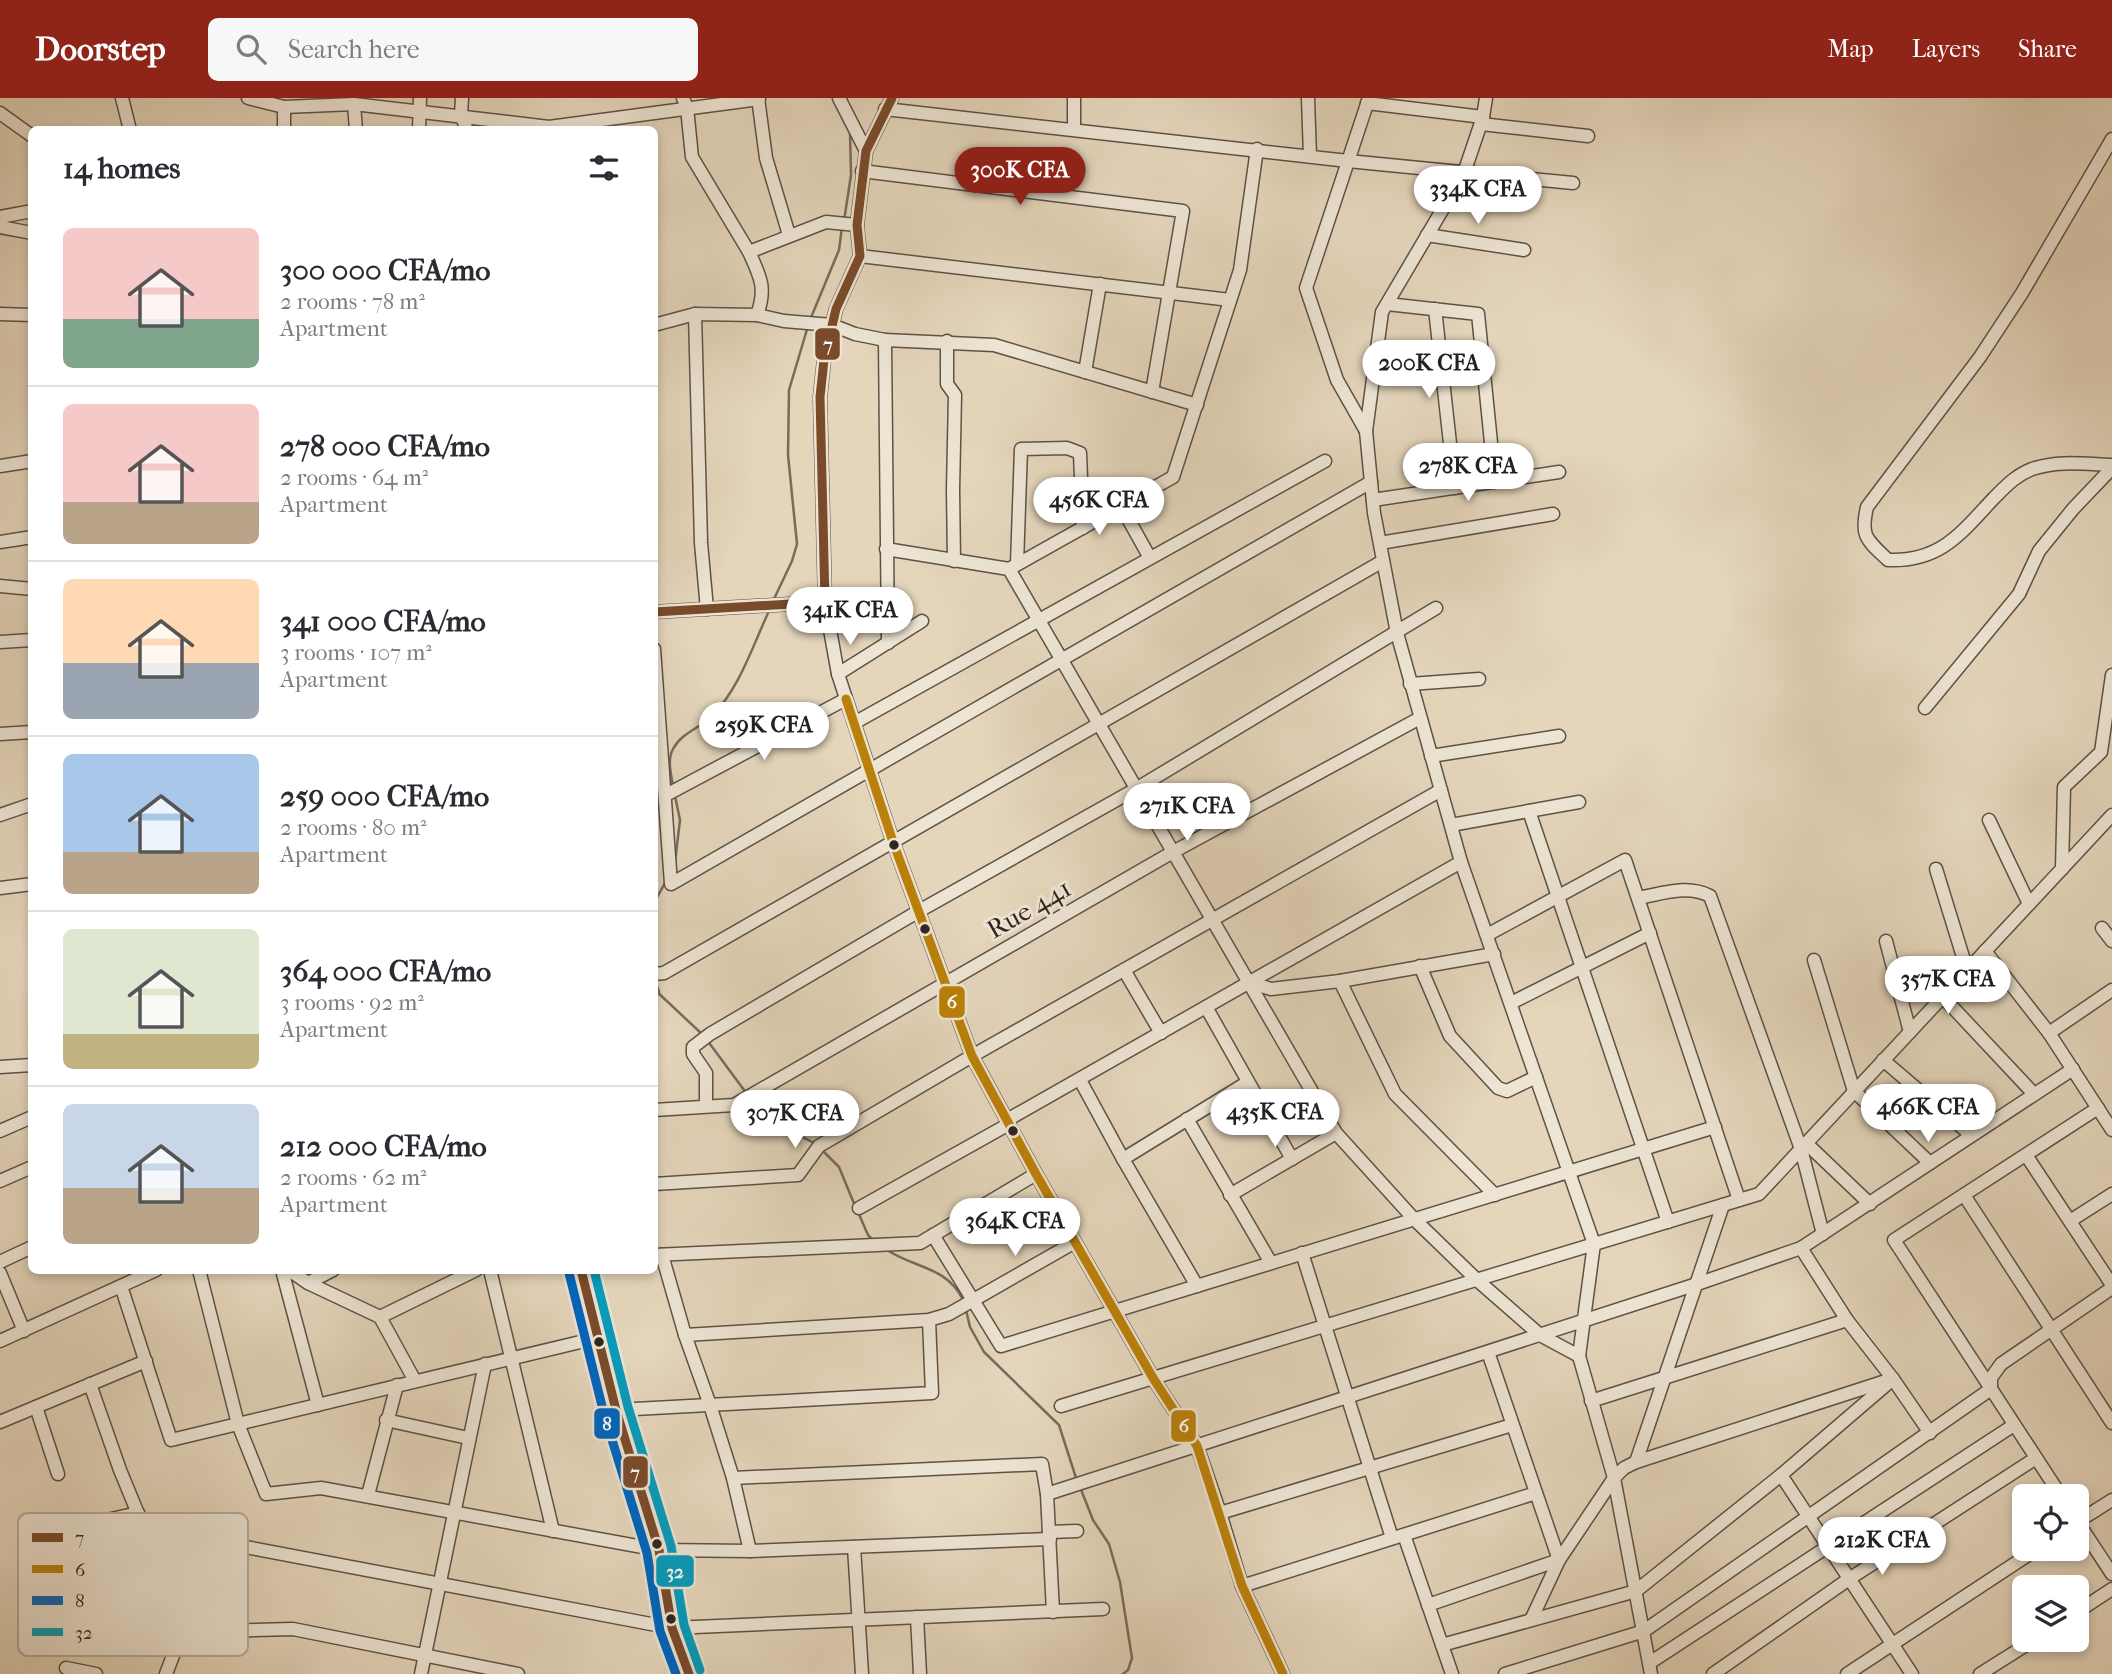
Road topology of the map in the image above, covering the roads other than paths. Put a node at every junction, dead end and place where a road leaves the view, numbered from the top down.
1 (122, 98) edge
2 (248, 98) edge
3 (462, 98) edge
4 (839, 98) edge
5 (1074, 98) edge
6 (1308, 98) edge
7 (1486, 98) edge
8 (759, 99) edge
9 (1368, 101) edge
10 (685, 103) edge
11 (888, 103) edge
12 (354, 104) junction
13 (421, 105) edge
14 (284, 107) junction
15 (0, 113) edge
16 (461, 115) junction
17 (1482, 121) junction
18 (129, 126) edge
19 (284, 126) edge
20 (356, 126) edge
21 (419, 126) edge
22 (465, 126) edge
23 (535, 126) edge
24 (560, 126) edge
25 (1074, 129) junction
26 (28, 133) edge
27 (1588, 136) dead end
28 (2112, 139) edge
29 (1257, 149) junction
30 (866, 151) junction
31 (1310, 156) junction
32 (1348, 161) junction
33 (862, 171) junction
34 (1464, 173) junction
35 (1573, 183) dead end
36 (28, 212) edge
37 (0, 217) edge
38 (857, 225) junction
39 (0, 227) edge
40 (28, 232) edge
41 (789, 235) junction
42 (1427, 235) junction
43 (1524, 250) dead end
44 (749, 251) junction
45 (860, 256) junction
46 (1100, 284) junction
47 (1168, 292) junction
48 (1230, 300) junction
49 (1387, 304) junction
50 (1435, 309) junction
51 (0, 314) edge
52 (695, 314) junction
53 (757, 314) junction
54 (28, 315) edge
55 (658, 324) edge
56 (832, 325) junction
57 (885, 340) junction
58 (947, 341) junction
59 (1085, 372) junction
60 (1152, 392) junction
61 (1197, 405) junction
62 (1366, 431) junction
63 (1325, 461) dead end
64 (28, 462) edge
65 (0, 466) edge
66 (2112, 466) edge
67 (1559, 472) dead end
68 (1371, 482) junction
69 (1495, 482) junction
70 (1455, 488) junction
71 (1373, 500) junction
72 (1121, 506) junction
73 (1553, 514) dead end
74 (1083, 528) junction
75 (28, 538) edge
76 (0, 542) edge
77 (1380, 543) junction
78 (886, 549) junction
79 (1150, 558) junction
80 (954, 561) junction
81 (1383, 561) junction
82 (1013, 567) junction
83 (0, 586) edge
84 (28, 589) edge
85 (825, 602) junction
86 (1436, 608) dead end
87 (707, 609) junction
88 (658, 612) edge
89 (1038, 620) junction
90 (922, 621) dead end
91 (1397, 633) junction
92 (28, 640) edge
93 (0, 642) edge
94 (888, 643) junction
95 (1061, 660) junction
96 (838, 674) junction
97 (2112, 676) edge
98 (1479, 679) dead end
99 (1410, 684) junction
100 (658, 698) edge
101 (846, 699) junction
102 (1925, 708) dead end
103 (1420, 718) junction
104 (854, 723) junction
105 (1099, 726) junction
106 (28, 732) edge
107 (0, 734) edge
108 (1559, 736) dead end
109 (1431, 756) junction
110 (870, 770) junction
111 (1136, 789) junction
112 (1441, 790) junction
113 (666, 795) junction
114 (1579, 802) dead end
115 (28, 805) edge
116 (1528, 811) junction
117 (0, 815) edge
118 (2112, 815) edge
119 (1989, 820) dead end
120 (1451, 825) junction
121 (893, 842) junction
122 (1173, 852) junction
123 (1461, 862) junction
124 (1936, 869) dead end
125 (2062, 869) junction
126 (28, 884) edge
127 (0, 888) edge
128 (1558, 898) junction
129 (1638, 898) junction
130 (2029, 904) junction
131 (919, 911) junction
132 (1212, 920) junction
133 (2102, 928) dead end
134 (1650, 933) junction
135 (1487, 935) junction
136 (1886, 941) dead end
137 (2112, 941) edge
138 (1985, 951) junction
139 (1494, 954) junction
140 (1814, 960) dead end
141 (1420, 966) junction
142 (1581, 967) junction
143 (1124, 970) junction
144 (1968, 970) junction
145 (658, 974) edge
146 (1340, 981) junction
147 (1248, 982) junction
148 (944, 984) junction
149 (2112, 990) edge
150 (1942, 997) junction
151 (1511, 1003) junction
152 (1206, 1007) junction
153 (1910, 1032) junction
154 (2049, 1032) junction
155 (1161, 1033) junction
156 (972, 1056) junction
157 (1883, 1060) junction
158 (28, 1065) edge
159 (0, 1067) edge
160 (2073, 1069) junction
161 (1536, 1077) junction
162 (1080, 1080) junction
163 (1248, 1082) junction
164 (1854, 1091) junction
165 (2033, 1093) junction
166 (706, 1107) junction
167 (2098, 1108) junction
168 (658, 1110) edge
169 (28, 1119) edge
170 (1186, 1119) junction
171 (1008, 1122) junction
172 (1715, 1127) junction
173 (2112, 1130) edge
174 (0, 1132) edge
175 (1336, 1133) junction
176 (1971, 1135) junction
177 (1804, 1146) junction
178 (1643, 1149) junction
179 (2026, 1155) junction
180 (1123, 1159) junction
181 (1292, 1159) junction
182 (1930, 1163) junction
183 (28, 1169) edge
184 (1569, 1172) junction
185 (1036, 1174) junction
186 (0, 1181) edge
187 (658, 1184) edge
188 (2112, 1194) edge
189 (1230, 1195) junction
190 (1494, 1195) junction
191 (1964, 1195) junction
192 (1739, 1200) junction
193 (1870, 1204) junction
194 (1723, 1205) junction
195 (859, 1208) dead end
196 (1414, 1219) junction
197 (2070, 1221) junction
198 (1668, 1222) junction
199 (1823, 1234) junction
200 (933, 1235) junction
201 (1075, 1242) junction
202 (1594, 1244) junction
203 (1801, 1248) junction
204 (28, 1249) edge
205 (1302, 1253) junction
206 (658, 1255) edge
207 (0, 1262) edge
208 (1270, 1263) junction
209 (0, 1273) edge
210 (147, 1274) edge
211 (200, 1274) edge
212 (283, 1274) edge
213 (295, 1274) edge
214 (325, 1274) edge
215 (469, 1274) edge
216 (491, 1274) edge
217 (582, 1274) edge
218 (1476, 1280) junction
219 (308, 1283) junction
220 (1697, 1284) junction
221 (121, 1286) junction
222 (1197, 1286) junction
223 (2112, 1287) edge
224 (972, 1302) junction
225 (1116, 1311) junction
226 (380, 1317) junction
227 (929, 1320) junction
228 (1847, 1320) junction
229 (1583, 1321) junction
230 (1325, 1326) junction
231 (2051, 1329) junction
232 (24, 1331) junction
233 (685, 1335) junction
234 (1540, 1335) junction
235 (597, 1338) junction
236 (0, 1341) edge
237 (1488, 1352) junction
238 (1579, 1356) junction
239 (512, 1357) junction
240 (146, 1361) junction
241 (485, 1364) junction
242 (1665, 1377) junction
243 (1153, 1378) junction
244 (1893, 1379) junction
245 (415, 1381) junction
246 (90, 1384) junction
247 (397, 1385) junction
248 (1991, 1389) junction
249 (1348, 1397) junction
250 (1591, 1401) junction
251 (318, 1405) junction
252 (710, 1405) junction
253 (1061, 1406) dead end
254 (36, 1407) junction
255 (616, 1410) junction
256 (387, 1420) junction
257 (0, 1422) edge
258 (2112, 1423) edge
259 (238, 1424) junction
260 (2014, 1424) junction
261 (1512, 1425) junction
262 (1930, 1433) junction
263 (468, 1438) junction
264 (1197, 1446) junction
265 (2036, 1458) junction
266 (1636, 1462) junction
267 (1370, 1468) junction
268 (58, 1474) dead end
269 (1781, 1475) junction
270 (1614, 1478) junction
271 (733, 1479) junction
272 (2053, 1484) edge
273 (1536, 1493) junction
274 (1047, 1494) junction
275 (368, 1495) junction
276 (2112, 1500) edge
277 (453, 1512) junction
278 (138, 1513) edge
279 (1220, 1513) junction
280 (2089, 1515) edge
281 (1809, 1517) junction
282 (553, 1531) junction
283 (1077, 1531) dead end
284 (1049, 1536) junction
285 (1398, 1537) junction
286 (2089, 1539) edge
287 (1827, 1545) junction
288 (854, 1547) junction
289 (248, 1548) edge
290 (659, 1550) junction
291 (750, 1551) junction
292 (1559, 1560) junction
293 (2019, 1561) edge
294 (2112, 1574) edge
295 (1849, 1579) junction
296 (439, 1584) junction
297 (1242, 1586) junction
298 (2112, 1590) edge
299 (1636, 1591) junction
300 (2089, 1604) edge
301 (1428, 1605) junction
302 (1103, 1609) dead end
303 (1053, 1612) junction
304 (917, 1617) junction
305 (859, 1620) junction
306 (1531, 1620) junction
307 (672, 1628) junction
308 (248, 1629) edge
309 (1644, 1630) junction
310 (1892, 1644) junction
311 (1442, 1645) junction
312 (2015, 1652) edge
313 (425, 1655) junction
314 (173, 1656) edge
315 (66, 1668) dead end
316 (1651, 1668) edge
317 (1727, 1670) edge
318 (96, 1674) edge
319 (166, 1674) edge
320 (421, 1674) edge
321 (518, 1674) edge
322 (689, 1674) edge
323 (862, 1674) edge
324 (920, 1674) edge
325 (1283, 1674) edge
326 (1452, 1674) edge
327 (1505, 1674) edge
328 (1713, 1674) edge
329 (1847, 1674) edge
330 (1912, 1674) edge
331 (1980, 1674) edge

1 - 18 street
2 - 14 street
3 - 16 street
4 - 30 street
5 - 25 street
6 - 31 street
7 - 17 street
8 - 10 street
8 - 41 street
9 - 17 street
9 - 32 street
10 - 24 street
10 - 44 street
11 - 25 street
11 - 30 street
12 - 13 street
12 - 14 street
12 - 20 street
13 - 16 street
13 - 21 street
14 - 19 street
15 - 26 street
16 - 22 street
16 - 23 street
17 - 27 street
17 - 34 street
25 - 29 street
28 - 66 street
29 - 31 street
29 - 48 street
30 - 33 street
31 - 32 street
32 - 34 street
32 - 62 street
33 - 38 street
33 - 47 street
34 - 35 street
34 - 42 street
36 - 37 street
38 - 41 street
38 - 45 street
39 - 40 street
41 - 44 street
42 - 43 street
42 - 49 street
44 - 53 street
45 - 46 street
45 - 56 street
46 - 47 street
46 - 59 street
47 - 48 street
47 - 60 street
48 - 61 street
49 - 50 street
49 - 62 street
50 - 69 street
50 - 70 street
51 - 54 street
52 - 53 street
52 - 55 street
52 - 87 street
53 - 56 street
56 - 57 street
56 - 85 street
57 - 58 street
57 - 78 street
58 - 59 street
58 - 80 street
59 - 60 street
60 - 61 street
61 - 72 street
62 - 68 street
63 - 79 street
64 - 65 street
66 - 102 street
67 - 69 street
68 - 71 street
68 - 95 street
69 - 70 street
70 - 71 street
71 - 77 street
72 - 74 street
72 - 79 street
73 - 77 street
74 - 82 street
74 - 82 street
75 - 76 street
77 - 81 street
78 - 80 street
78 - 94 street
79 - 89 street
80 - 82 street
81 - 91 street
81 - 105 street
82 - 89 street
83 - 84 street
85 - 87 street
85 - 96 street
86 - 91 street
87 - 88 street
89 - 95 street
89 - 104 street
90 - 94 street
91 - 99 street
91 - 111 street
92 - 93 street
94 - 96 street
95 - 105 street
95 - 110 street
96 - 101 street
97 - 125 street
98 - 99 street
99 - 103 street
100 - 113 street
101 - 104 street
101 - 113 street
103 - 109 street
103 - 122 street, Rue 441
104 - 110 street
105 - 111 street
105 - 121 street
106 - 107 street
108 - 109 street
109 - 112 street
110 - 113 street
110 - 121 street
111 - 122 street
111 - 131 street
112 - 120 street
112 - 132 street
114 - 116 street
115 - 117 street
116 - 120 street
116 - 128 street
118 - 125 street
119 - 130 street
120 - 123 street
121 - 131 street
121 - 145 street
122 - 132 street
122 - 148 street, Rue 441
123 - 135 street
123 - 147 street
124 - 144 street
125 - 130 street
126 - 127 street
128 - 129 street
128 - 135 street
128 - 142 street
129 - 134 street
129 - 177 street
130 - 138 street
131 - 148 street
131 - 166 street
132 - 143 street
132 - 147 street
133 - 137 street
134 - 142 street
134 - 172 street
135 - 139 street
136 - 153 street
138 - 144 street
138 - 154 street
139 - 141 street
139 - 151 street
140 - 164 street
141 - 146 street
141 - 161 street
142 - 151 street
142 - 178 street
143 - 155 street
143 - 156 street
144 - 150 street
146 - 147 street
146 - 190 street
147 - 152 street
147 - 175 street
148 - 156 street
148 - 166 street, Rue 441
149 - 154 street
150 - 153 street
150 - 165 street
151 - 161 street
152 - 155 street
152 - 163 street
153 - 157 street
154 - 160 street
155 - 162 street
156 - 171 street
156 - 187 street
157 - 164 street
157 - 176 street
158 - 159 street
160 - 165 street
160 - 167 street
161 - 184 street
162 - 171 street
162 - 180 street
163 - 170 street
163 - 181 street
164 - 177 street
164 - 182 street
165 - 176 street
166 - 168 street, Rue 441
167 - 173 street
167 - 179 street
169 - 174 street
170 - 180 street
170 - 189 street
171 - 185 street
171 - 195 street
172 - 178 street
172 - 192 street
175 - 181 street
175 - 196 street
176 - 182 street
177 - 192 street
177 - 193 street
177 - 199 street
178 - 184 street
178 - 198 street
179 - 191 street
179 - 197 street
180 - 222 street
181 - 189 street
182 - 193 street
183 - 186 street
184 - 190 street
184 - 202 street
185 - 200 street
185 - 201 street
188 - 197 street
189 - 208 street
190 - 196 street
191 - 231 street
191 - 248 street
192 - 194 street
193 - 199 street
194 - 198 street
194 - 220 street
196 - 205 street
196 - 218 street
197 - 223 street
198 - 202 street
199 - 203 street
200 - 206 street
200 - 224 street
201 - 224 street
201 - 225 street
202 - 218 street
202 - 229 street
203 - 220 street
203 - 228 street
204 - 207 street
205 - 208 street
205 - 230 street
206 - 233 street
208 - 222 street
209 - 232 street
210 - 221 street
211 - 259 street
212 - 251 street
213 - 219 street
214 - 219 street
215 - 226 street
216 - 239 street
217 - 235 street
218 - 230 street
218 - 234 street
219 - 226 street
220 - 229 street
220 - 242 street
221 - 232 street
221 - 240 street
222 - 225 street
223 - 231 street
224 - 225 street
224 - 227 street
225 - 243 street
226 - 245 street
227 - 233 street
227 - 252 street
228 - 242 street
228 - 244 street
229 - 234 street
229 - 238 street
230 - 243 street
230 - 249 street
231 - 248 street
231 - 258 street
232 - 236 street
233 - 252 street
234 - 237 street
234 - 238 street
235 - 239 street
235 - 255 street
237 - 249 street
237 - 261 street
238 - 250 street
239 - 241 street
239 - 282 street
240 - 246 street
240 - 259 street
241 - 245 street
241 - 263 street
242 - 250 street
242 - 266 street
243 - 253 street
243 - 264 street
244 - 262 street
244 - 266 street
244 - 269 street
245 - 247 street
246 - 254 street
246 - 278 street
247 - 251 street
247 - 256 street
248 - 260 street
248 - 262 street
249 - 264 street
249 - 267 street
250 - 270 street
251 - 259 street
252 - 255 street
252 - 271 street
254 - 257 street
254 - 268 street
255 - 290 street
256 - 263 street
256 - 275 street
259 - 275 street
260 - 265 street
260 - 287 street
261 - 267 street
261 - 273 street
262 - 281 street
263 - 277 street
264 - 274 street
264 - 279 street
265 - 272 street
265 - 295 street
266 - 270 street
267 - 279 street
267 - 285 street
269 - 281 street
269 - 299 street
270 - 292 street
270 - 299 street
271 - 274 street
271 - 291 street
273 - 285 street
273 - 292 street
274 - 284 street
275 - 277 street
276 - 280 street
277 - 282 street
277 - 296 street
279 - 297 street
281 - 287 street
281 - 309 street
282 - 290 street
283 - 284 street
284 - 288 street
284 - 303 street
285 - 297 street
285 - 301 street
286 - 294 street
287 - 295 street
287 - 316 street
288 - 291 street
288 - 305 street
289 - 296 street
290 - 291 street
290 - 307 street
292 - 301 street
292 - 306 street
293 - 310 street
295 - 310 street
295 - 317 street
296 - 307 street
296 - 313 street
297 - 325 street
298 - 300 street
299 - 306 street
299 - 309 street
301 - 311 street
302 - 303 street
303 - 304 street
304 - 305 street
304 - 324 street
305 - 307 street
305 - 323 street
306 - 311 street
307 - 322 street
308 - 313 street
309 - 316 street
309 - 327 street
310 - 329 street
310 - 330 street
311 - 326 street
312 - 331 street
313 - 320 street
313 - 321 street
314 - 319 street
315 - 318 street
317 - 328 street

